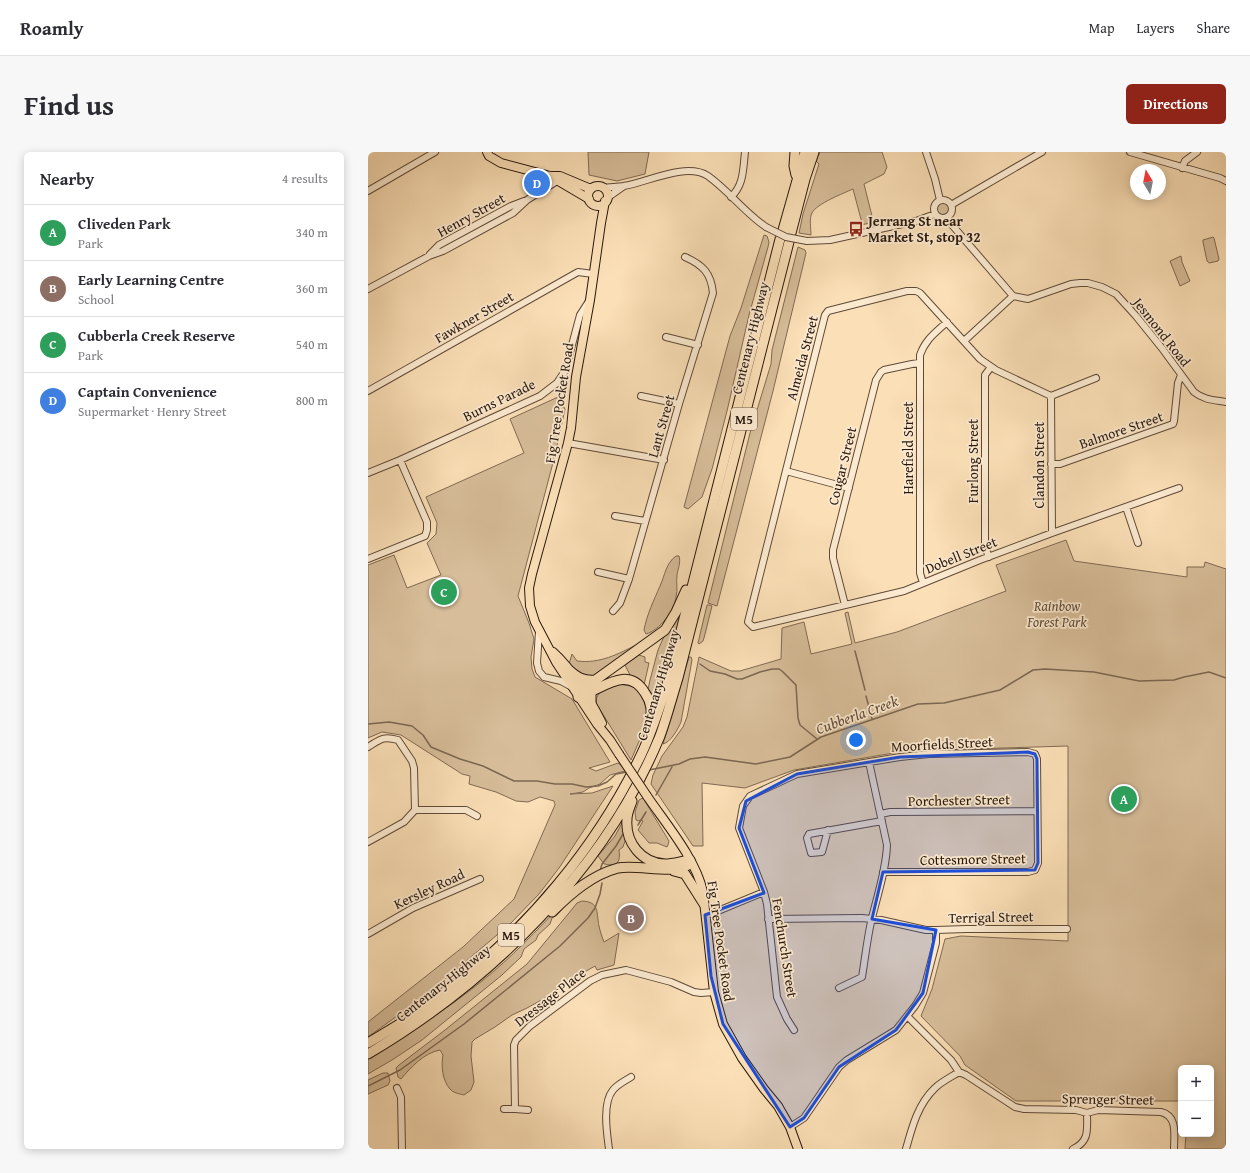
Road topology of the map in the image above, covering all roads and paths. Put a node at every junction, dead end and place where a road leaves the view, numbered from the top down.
1 (436, 152) edge
2 (487, 152) edge
3 (745, 152) edge
4 (796, 152) edge
5 (805, 152) edge
6 (814, 152) edge
7 (926, 152) edge
8 (1042, 152) edge
9 (1130, 152) edge
10 (1197, 152) edge
11 (1182, 168) junction
12 (558, 178) junction
13 (801, 179) junction
14 (1226, 181) edge
15 (624, 186) junction
16 (603, 188) junction
17 (591, 189) junction
18 (368, 191) edge
19 (731, 197) junction
20 (606, 200) junction
21 (940, 200) junction
22 (590, 201) junction
23 (951, 205) junction
24 (935, 214) junction
25 (946, 218) junction
26 (601, 223) junction
27 (786, 236) junction
28 (685, 257) dead end
29 (593, 274) junction
30 (368, 289) edge
31 (1013, 296) junction
32 (590, 300) junction
33 (947, 322) junction
34 (666, 337) dead end
35 (964, 341) junction
36 (698, 345) junction
37 (919, 363) junction
38 (991, 367) junction
39 (1181, 375) junction
40 (1096, 378) dead end
41 (368, 391) edge
42 (641, 396) dead end
43 (1051, 396) junction
44 (1226, 402) edge
45 (679, 404) junction
46 (568, 443) junction
47 (400, 460) junction
48 (664, 460) junction
49 (1051, 464) junction
50 (786, 471) junction
51 (368, 473) edge
52 (849, 488) junction
53 (1179, 488) dead end
54 (1126, 507) junction
55 (615, 516) dead end
56 (645, 521) junction
57 (1052, 533) junction
58 (703, 543) junction
59 (1138, 543) dead end
60 (989, 557) junction
61 (368, 559) edge
62 (598, 572) dead end
63 (629, 579) junction
64 (923, 583) junction
65 (845, 605) junction
66 (613, 611) dead end
67 (748, 622) joint
68 (539, 630) junction
69 (551, 650) junction
70 (538, 656) junction
71 (570, 671) junction
72 (595, 680) junction
73 (572, 687) junction
74 (586, 695) junction
75 (652, 730) junction
76 (610, 740) junction
77 (368, 747) edge
78 (1028, 752) joint
79 (868, 762) junction
80 (633, 792) junction
81 (746, 800) joint
82 (415, 810) junction
83 (1037, 811) junction
84 (881, 814) junction
85 (477, 816) dead end
86 (882, 821) junction
87 (828, 830) dead end
88 (368, 842) edge
89 (690, 860) junction
90 (665, 869) junction
91 (883, 872) junction
92 (480, 879) dead end
93 (764, 892) junction
94 (704, 904) junction
95 (705, 915) junction
96 (538, 919) junction
97 (768, 919) junction
98 (872, 919) junction
99 (1067, 929) dead end
100 (936, 930) junction
101 (368, 934) edge
102 (839, 988) dead end
103 (714, 992) junction
104 (908, 1017) junction
105 (794, 1030) dead end
106 (368, 1043) edge
107 (368, 1054) edge
108 (959, 1072) junction
109 (631, 1078) dead end
110 (398, 1088) dead end
111 (504, 1109) dead end
112 (515, 1109) junction
113 (528, 1110) dead end
114 (1087, 1113) junction
115 (790, 1127) junction
116 (402, 1149) edge
117 (609, 1149) edge
118 (798, 1149) edge
119 (906, 1149) edge
120 (1073, 1149) edge
121 (1174, 1149) edge

1 - 18 street
2 - 12 main road
3 - 19 street
4 - 13 highway
5 - 13 highway, M5
6 - 13 highway, M5
7 - 21 street
8 - 23 street
9 - 11 street
10 - 11 street
11 - 14 street
12 - 17 main road
12 - 22 main road
12 - 30 street, Henry Street
13 - 27 highway, Centenary Highway / M5
15 - 16 street
15 - 19 street
15 - 20 street
16 - 17 main road
16 - 20 main road
17 - 22 main road
19 - 24 street, bridge
20 - 22 main road
20 - 26 main road, Fig Tree Pocket Road
21 - 23 street
21 - 24 street
22 - 26 main road
23 - 25 street
24 - 25 street
25 - 31 street
26 - 29 main road, Fig Tree Pocket Road
27 - 58 highway, Centenary Highway / M5
27 - 80 highway, Centenary Highway / M5
28 - 36 street, Lant Street
29 - 32 main road, Fig Tree Pocket Road
29 - 41 street, Fawkner Street
31 - 35 street
31 - 39 street, Jesmond Road
32 - 46 main road, Fig Tree Pocket Road
32 - 47 street, Burns Parade
33 - 35 street, Almeida Street
33 - 37 street, Harefield Street
33 - 50 street, Almeida Street
34 - 36 street
35 - 38 street, Almeida Street
36 - 45 street, Lant Street
37 - 52 street, Cougar Street
37 - 64 street, Harefield Street
38 - 43 street, Almeida Street
38 - 60 street, Furlong Street
39 - 44 street, Jesmond Road
39 - 49 street, Balmore Street
40 - 43 street
42 - 45 street
43 - 49 street, Clandon Street
45 - 48 street, Lant Street
46 - 48 street
46 - 68 main road, Fig Tree Pocket Road
47 - 51 street, Burns Parade
47 - 61 street
48 - 56 street, Lant Street
49 - 57 street, Clandon Street
50 - 52 street
50 - 67 street, Almeida Street
52 - 65 street, Cougar Street
53 - 54 street, Dobell Street
54 - 57 street, Dobell Street
54 - 59 street
55 - 56 street
56 - 63 street, Lant Street
57 - 60 street, Dobell Street
58 - 72 highway
58 - 75 highway, Centenary Highway / M5
60 - 64 street, Dobell Street
62 - 63 street
63 - 66 street, Lant Street
64 - 65 street, Dobell Street
65 - 67 street, Dobell Street
68 - 69 main road, Fig Tree Pocket Road
68 - 70 street
69 - 70 street
69 - 71 main road, Fig Tree Pocket Road
69 - 73 main road, Fig Tree Pocket Road
70 - 73 street
71 - 72 highway
71 - 74 main road, Fig Tree Pocket Road
72 - 74 highway
73 - 74 main road, Fig Tree Pocket Road
74 - 75 highway
74 - 76 main road, Fig Tree Pocket Road
74 - 76 main road, Fig Tree Pocket Road
75 - 106 highway, Centenary Highway / M5
76 - 89 main road, Fig Tree Pocket Road, bridge
77 - 82 street
78 - 79 street, Moorfields Street
78 - 83 street, Cottesmore Street
79 - 81 street, Moorfields Street
79 - 84 street
80 - 89 highway
80 - 96 highway, Centenary Highway / M5
81 - 93 street, Fenchurch Street
82 - 85 street
82 - 88 street
83 - 84 street, Porchester Street
83 - 91 street, Cottesmore Street
84 - 86 street
86 - 87 street
86 - 91 street
89 - 90 highway
89 - 94 main road, Fig Tree Pocket Road
90 - 94 highway
90 - 96 highway
91 - 98 street
92 - 101 street, Kersley Road
93 - 95 street
93 - 97 street, Fenchurch Street
94 - 95 main road, Fig Tree Pocket Road
95 - 103 main road, Fig Tree Pocket Road
96 - 107 highway, Centenary Highway / M5
97 - 98 street
97 - 105 street, Fenchurch Street
98 - 100 street
98 - 102 street
99 - 100 street, Terrigal Street
100 - 104 street, Terrigal Street
103 - 112 street, Dressage Place
103 - 115 main road, Fig Tree Pocket Road
104 - 108 street, Sprenger Street
104 - 115 street
108 - 114 street, Sprenger Street
108 - 119 street
109 - 117 street
110 - 116 street
111 - 112 street
112 - 113 street
114 - 120 street
114 - 121 street, Sprenger Street
115 - 118 main road, Fig Tree Pocket Road

